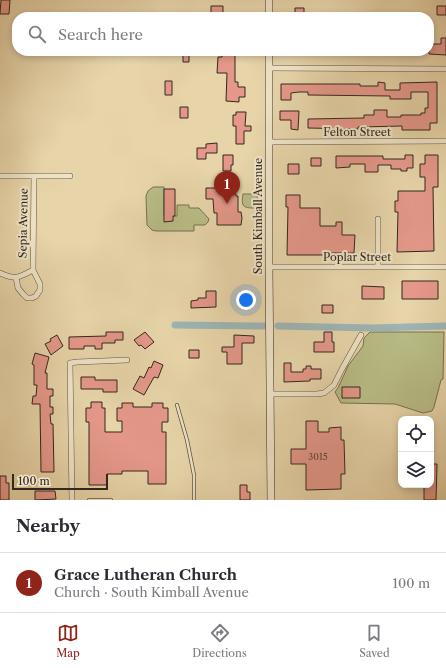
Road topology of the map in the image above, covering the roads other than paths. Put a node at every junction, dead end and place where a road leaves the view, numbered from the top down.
1 (269, 0) edge
2 (269, 12) edge
3 (269, 56) edge
4 (269, 68) junction
5 (446, 69) edge
6 (269, 142) junction
7 (446, 142) edge
8 (0, 176) edge
9 (34, 176) junction
10 (70, 176) dead end
11 (378, 219) dead end
12 (269, 267) junction
13 (378, 267) junction
14 (446, 267) edge
15 (33, 270) junction
16 (0, 273) edge
17 (16, 277) junction
18 (361, 336) dead end
19 (127, 360) dead end
20 (270, 394) junction
21 (177, 405) dead end
22 (72, 500) edge
23 (89, 500) edge
24 (111, 500) edge
25 (194, 500) edge
26 (271, 500) edge

1 - 2 street
3 - 4 street, South Kimball Avenue
4 - 5 street
4 - 6 street, South Kimball Avenue
6 - 7 street, Felton Street
6 - 12 street, South Kimball Avenue
8 - 9 street
9 - 10 street
9 - 15 street, Sepia Avenue
11 - 13 street
12 - 13 street, Poplar Street
12 - 20 street, South Kimball Avenue
13 - 14 street, Poplar Street
15 - 17 street
15 - 17 street
16 - 17 street
18 - 20 street
19 - 22 street
20 - 26 street, South Kimball Avenue
21 - 25 lane
23 - 24 lane

